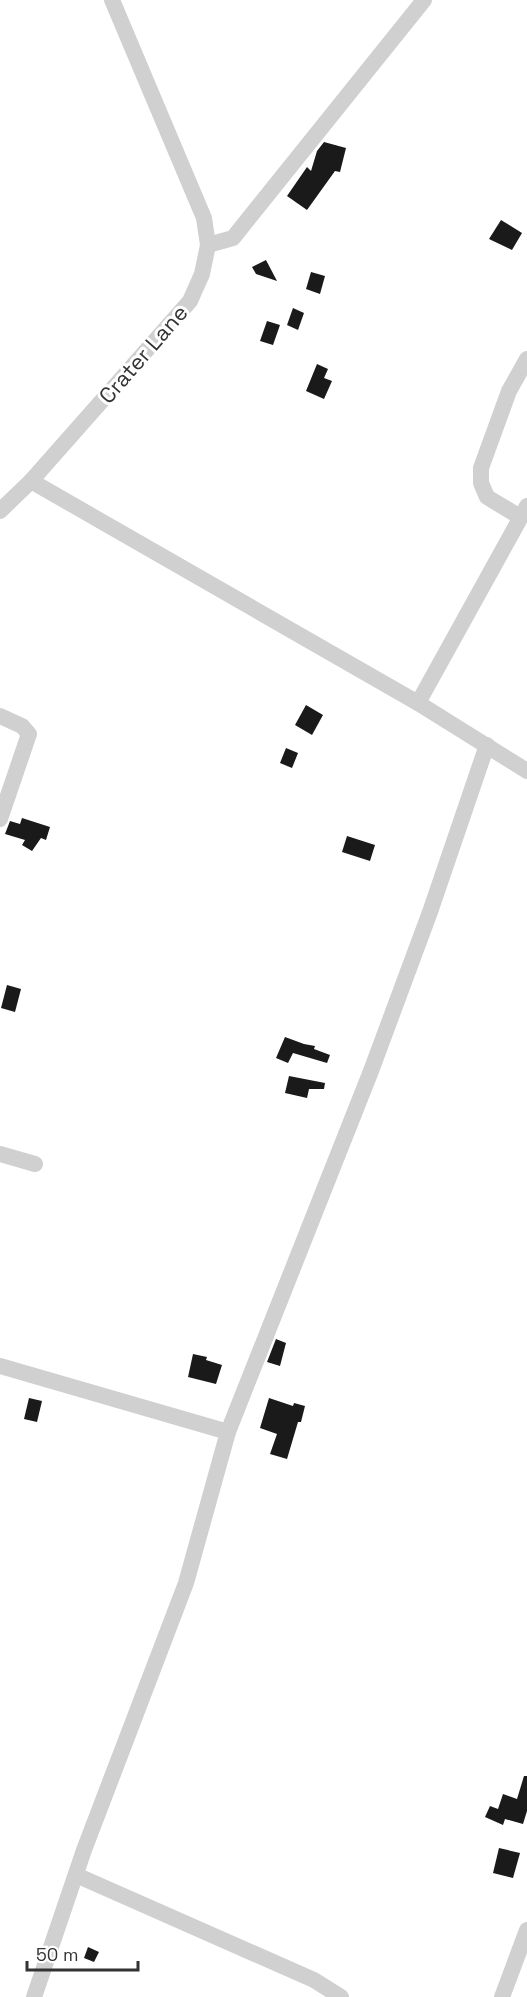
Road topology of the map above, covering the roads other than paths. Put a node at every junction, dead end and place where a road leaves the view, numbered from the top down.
1 (112, 0) edge
2 (424, 0) edge
3 (208, 245) junction
4 (527, 359) edge
5 (31, 481) junction
6 (0, 511) edge
7 (523, 512) edge
8 (418, 703) junction
9 (0, 716) edge
10 (487, 745) junction
11 (527, 771) edge
12 (0, 819) edge
13 (0, 1154) edge
14 (35, 1164) dead end
15 (0, 1366) edge
16 (228, 1432) junction
17 (76, 1875) junction
18 (527, 1930) edge
19 (34, 1997) edge
20 (341, 1997) edge
21 (502, 1997) edge

1 - 3 street, Crater Lane
2 - 3 street
3 - 5 street, Crater Lane
4 - 7 street
5 - 6 street, Crater Lane
5 - 8 street
7 - 8 street
8 - 10 street
9 - 12 street
10 - 11 street
10 - 16 street
13 - 14 street
15 - 16 street
16 - 17 street
17 - 19 street
17 - 20 street
18 - 21 street

